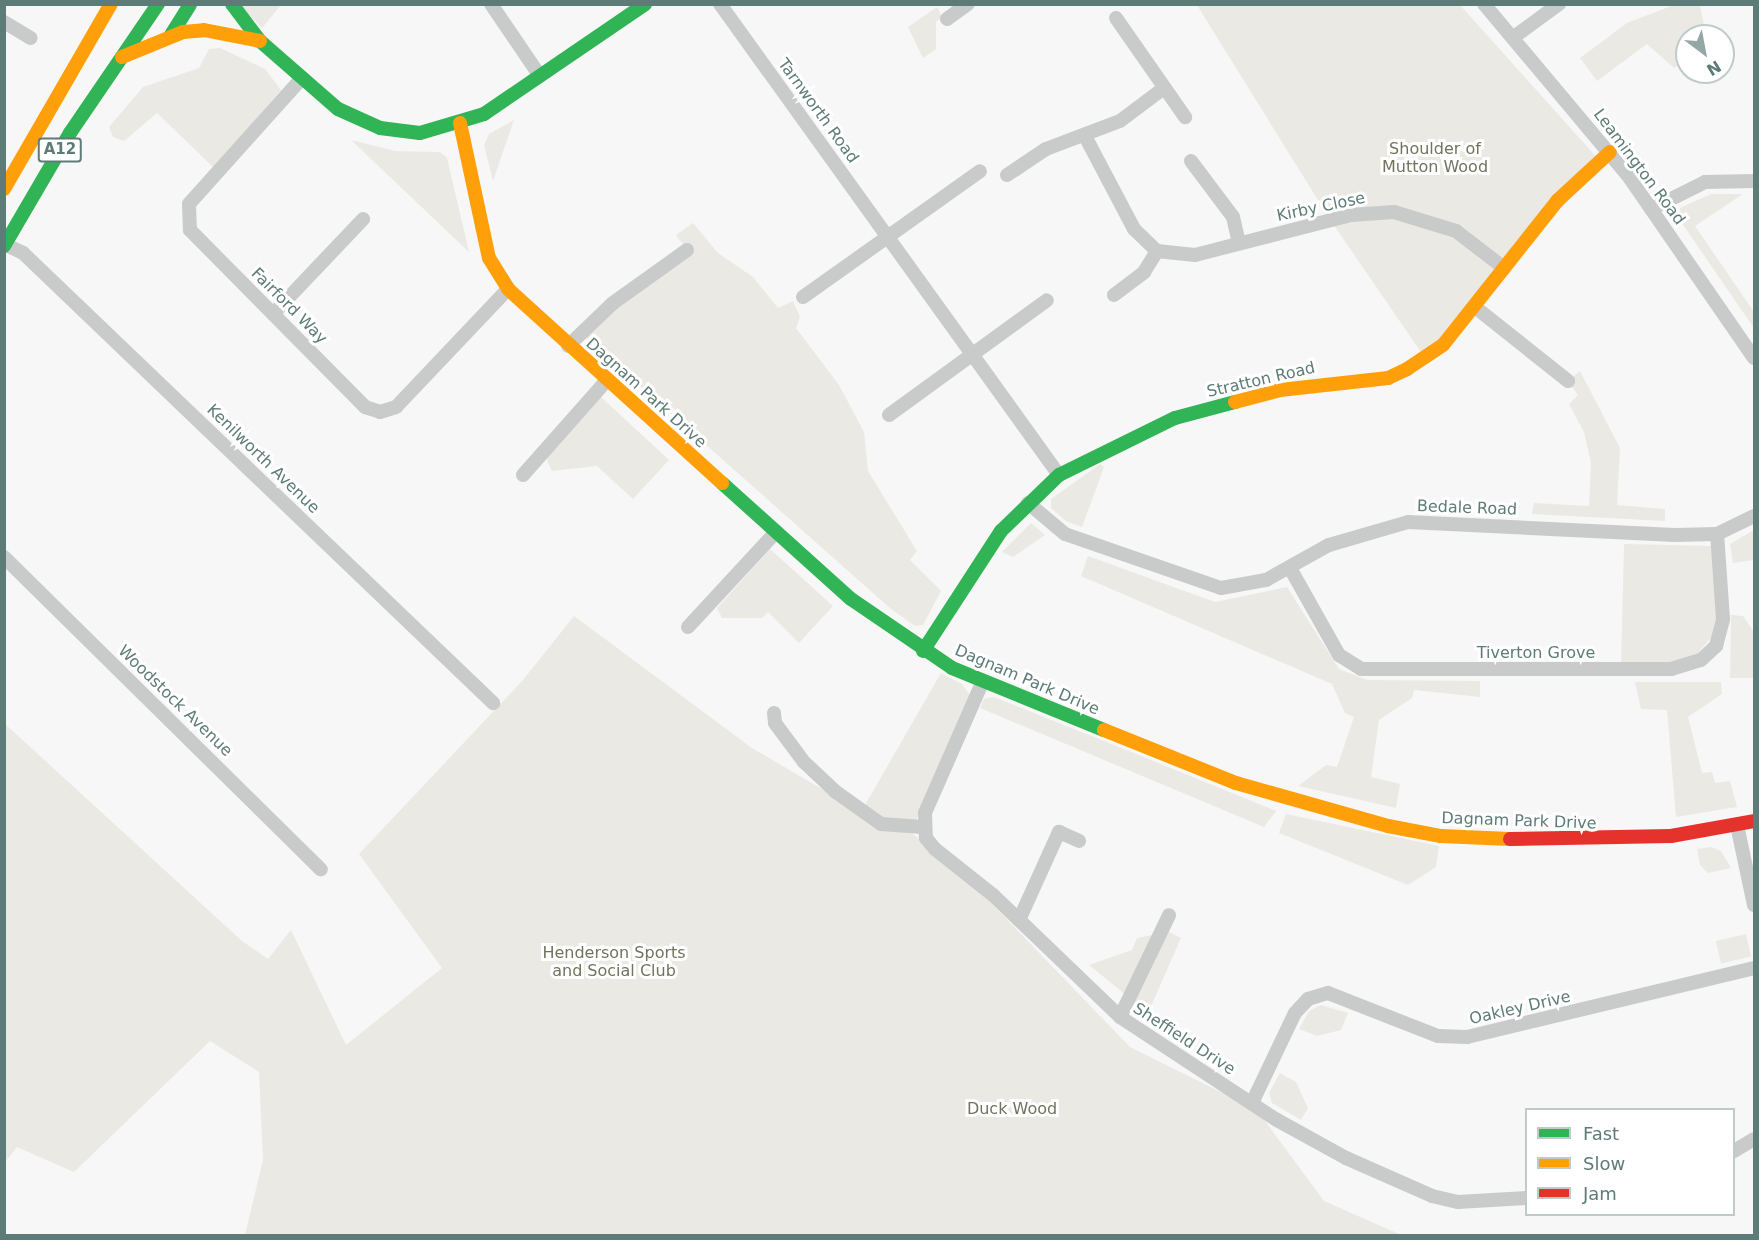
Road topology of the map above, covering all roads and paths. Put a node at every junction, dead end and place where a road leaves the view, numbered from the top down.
1 (111, 4) edge
2 (158, 4) edge
3 (190, 4) edge
4 (232, 4) edge
5 (491, 4) edge
6 (645, 4) edge
7 (720, 4) edge
8 (968, 4) edge
9 (1484, 4) edge
10 (1559, 4) edge
11 (1116, 18) dead end
12 (947, 19) dead end
13 (4, 22) edge
14 (171, 35) junction
15 (1514, 37) junction
16 (31, 38) dead end
17 (260, 41) junction
18 (117, 60) junction
19 (540, 76) junction
20 (302, 78) junction
21 (1164, 88) junction
22 (1185, 117) dead end
23 (460, 123) junction
24 (1085, 136) junction
25 (1610, 152) junction
26 (1191, 161) dead end
27 (980, 171) dead end
28 (1007, 175) dead end
29 (1755, 181) edge
30 (4, 189) edge
31 (1651, 208) junction
32 (363, 219) dead end
33 (889, 237) junction
34 (1239, 243) junction
35 (5, 244) edge
36 (687, 250) dead end
37 (1158, 251) junction
38 (1504, 268) junction
39 (508, 289) junction
40 (1114, 295) dead end
41 (803, 297) dead end
42 (1047, 300) dead end
43 (1475, 307) junction
44 (273, 315) junction
45 (568, 346) junction
46 (974, 354) junction
47 (1755, 358) edge
48 (607, 380) junction
49 (1568, 381) dead end
50 (889, 415) dead end
51 (523, 475) dead end
52 (1059, 475) junction
53 (1028, 503) junction
54 (1755, 516) edge
55 (776, 532) junction
56 (1717, 534) junction
57 (4, 557) edge
58 (1290, 568) junction
59 (688, 627) dead end
60 (923, 651) junction
61 (982, 683) junction
62 (493, 703) dead end
63 (774, 713) dead end
64 (1755, 821) edge
65 (1737, 825) junction
66 (923, 827) junction
67 (1079, 841) dead end
68 (321, 870) dead end
69 (1755, 905) edge
70 (1169, 915) dead end
71 (1019, 920) junction
72 (1755, 968) edge
73 (1120, 1017) junction
74 (1252, 1102) junction
75 (1755, 1139) edge
76 (1735, 1150) edge
77 (1525, 1198) edge

1 - 30 main road, A12
2 - 18 main road, A12
3 - 14 main road
4 - 17 main road
5 - 19 street
6 - 19 main road
7 - 33 street, Tarnworth Road
8 - 12 street
9 - 15 street, Leamington Road
10 - 15 street
11 - 21 street
13 - 16 street
14 - 17 main road
14 - 18 main road
15 - 25 street, Leamington Road
17 - 20 main road
18 - 35 main road, A12
19 - 23 main road
20 - 23 main road
20 - 44 street, Fairford Way
21 - 22 street
21 - 24 street
23 - 39 main road, Dagnam Park Drive
24 - 28 street
24 - 37 street
25 - 31 street, Leamington Road
25 - 38 main road, Stratton Road
26 - 34 street
27 - 33 street
29 - 31 street
31 - 47 street, Leamington Road
32 - 44 street
33 - 41 street
33 - 46 street, Tarnworth Road
34 - 37 street, Kirby Close
34 - 38 street, Kirby Close
35 - 62 street, Kenilworth Avenue
36 - 45 street
37 - 40 street
38 - 43 main road, Stratton Road
39 - 44 street, Fairford Way
39 - 45 main road, Dagnam Park Drive
42 - 46 street
43 - 49 street
43 - 52 main road, Stratton Road
45 - 48 main road, Dagnam Park Drive
46 - 50 street
46 - 52 street, Tarnworth Road
48 - 51 street
48 - 55 main road, Dagnam Park Drive
52 - 53 main road, Stratton Road
53 - 58 street, Bedale Road
53 - 60 main road, Stratton Road
54 - 56 street, Bedale Road
55 - 59 street
55 - 60 main road, Dagnam Park Drive
56 - 58 street, Bedale Road
56 - 58 street, Tiverton Grove
57 - 68 street, Woodstock Avenue
60 - 61 main road, Dagnam Park Drive
61 - 65 main road, Dagnam Park Drive
61 - 66 street
63 - 66 street
64 - 65 main road, Dagnam Park Drive
65 - 69 street
66 - 71 street, Sheffield Drive
67 - 71 street
70 - 73 street
71 - 73 street, Sheffield Drive
72 - 74 street, Oakley Drive
73 - 74 street, Sheffield Drive
74 - 77 street, Sheffield Drive
75 - 76 street

